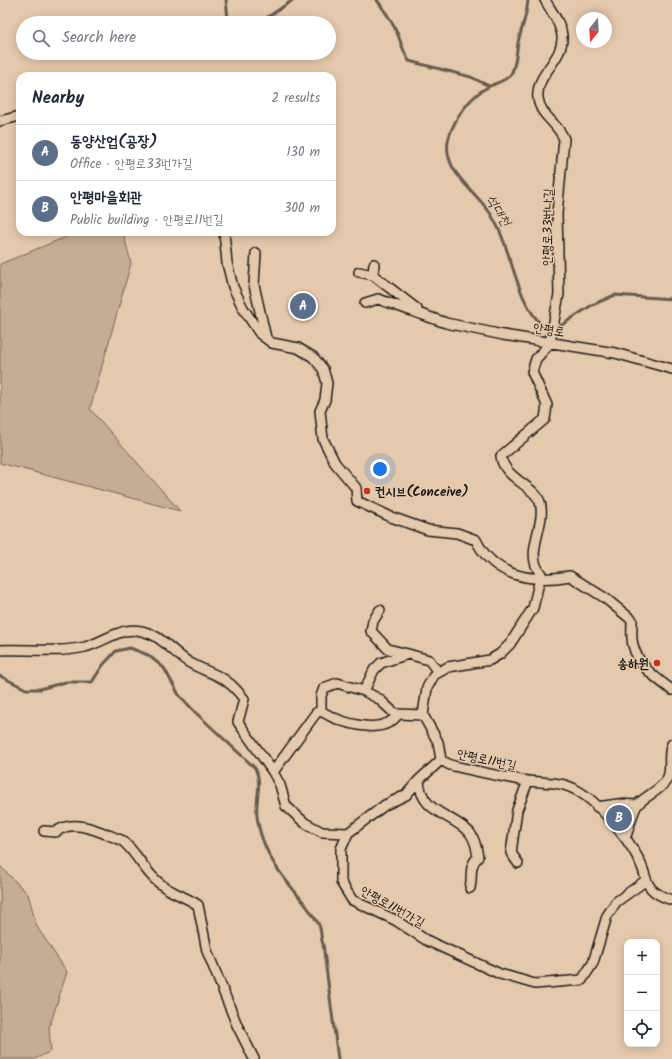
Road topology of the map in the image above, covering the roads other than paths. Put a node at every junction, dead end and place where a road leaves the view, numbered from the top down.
1 (544, 0) edge
2 (16, 117) edge
3 (0, 121) edge
4 (224, 236) edge
5 (256, 253) dead end
6 (374, 264) dead end
7 (359, 272) dead end
8 (372, 275) junction
9 (365, 302) dead end
10 (422, 314) junction
11 (266, 338) junction
12 (550, 343) junction
13 (672, 369) edge
14 (540, 579) junction
15 (380, 610) dead end
16 (0, 650) edge
17 (408, 654) junction
18 (438, 672) junction
19 (672, 690) edge
20 (364, 691) junction
21 (321, 711) junction
22 (398, 714) junction
23 (423, 715) junction
24 (672, 744) edge
25 (441, 760) junction
26 (273, 772) junction
27 (419, 780) junction
28 (528, 781) junction
29 (637, 805) junction
30 (596, 807) junction
31 (44, 831) dead end
32 (348, 833) junction
33 (625, 838) junction
34 (518, 863) dead end
35 (645, 881) junction
36 (470, 888) dead end
37 (672, 900) edge
38 (254, 1059) edge

1 - 12 street, 안평로33번나길
2 - 3 street
4 - 11 street
5 - 11 street
6 - 8 street
7 - 8 street
8 - 10 street
9 - 10 street
10 - 12 street, 안평로
11 - 14 street
12 - 13 street, 안평로
12 - 14 street
14 - 18 street
14 - 19 street
15 - 17 street
16 - 26 street
17 - 18 street
17 - 20 street
18 - 23 street
20 - 21 street
20 - 22 street
21 - 22 street
21 - 26 street
22 - 23 street
23 - 25 street, 안평로11번길
24 - 29 street
25 - 27 street, 안평로11번길
25 - 28 street, 안평로11번길
26 - 32 street
27 - 32 street, 안평로11번길
27 - 36 street
28 - 30 street, 안평로11번길
28 - 34 street, 안평로11번길
29 - 30 street
29 - 33 street
30 - 33 street, 안평로11번길
31 - 38 street
32 - 35 street, 안평로11번가길
33 - 35 street, 안평로11번길
35 - 37 street

